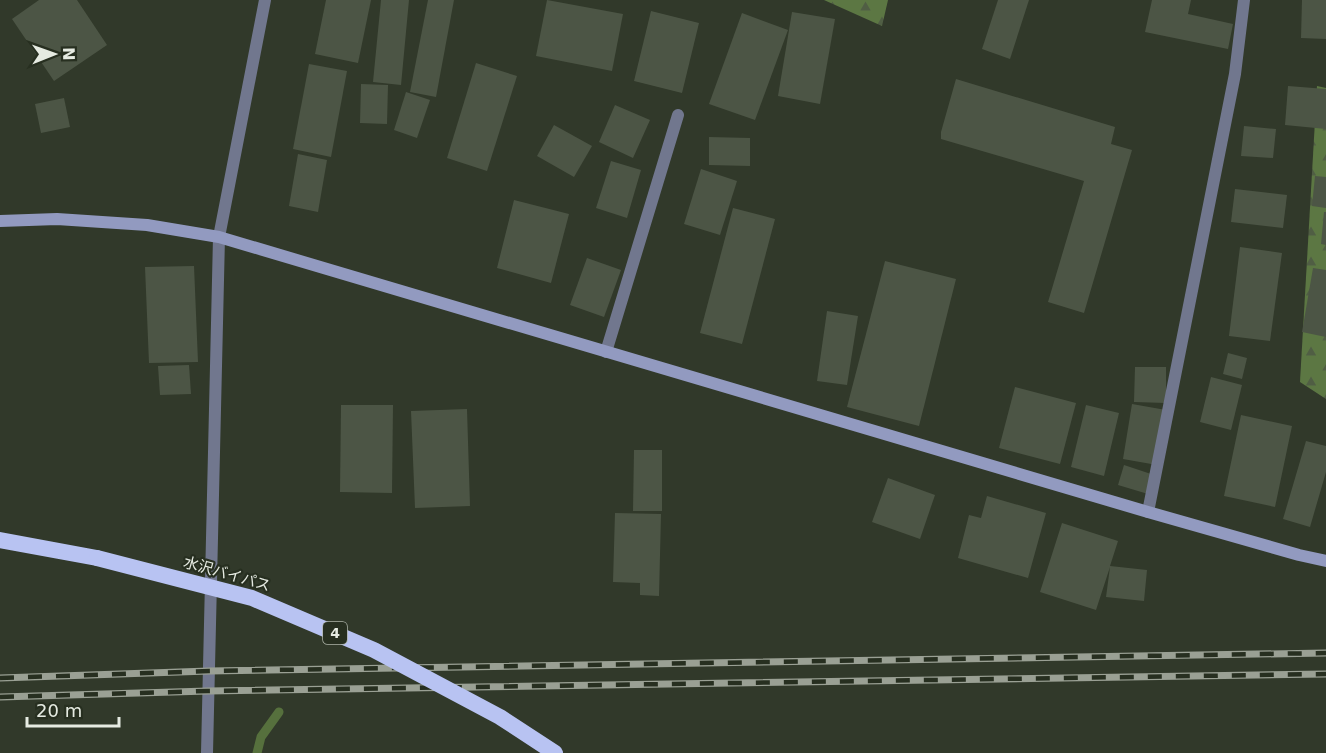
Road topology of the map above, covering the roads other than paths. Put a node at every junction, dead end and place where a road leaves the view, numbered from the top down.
1 (265, 0) edge
2 (1244, 0) edge
3 (678, 115) dead end
4 (0, 221) edge
5 (219, 237) junction
6 (606, 352) junction
7 (1148, 512) junction
8 (0, 540) edge
9 (1326, 561) edge
10 (207, 753) edge
11 (555, 753) edge

1 - 5 street
2 - 7 street
3 - 6 street
4 - 5 main road
5 - 6 main road
5 - 10 street
6 - 7 main road
7 - 9 main road
8 - 11 highway, 水沢バイパス / 4, bridge

